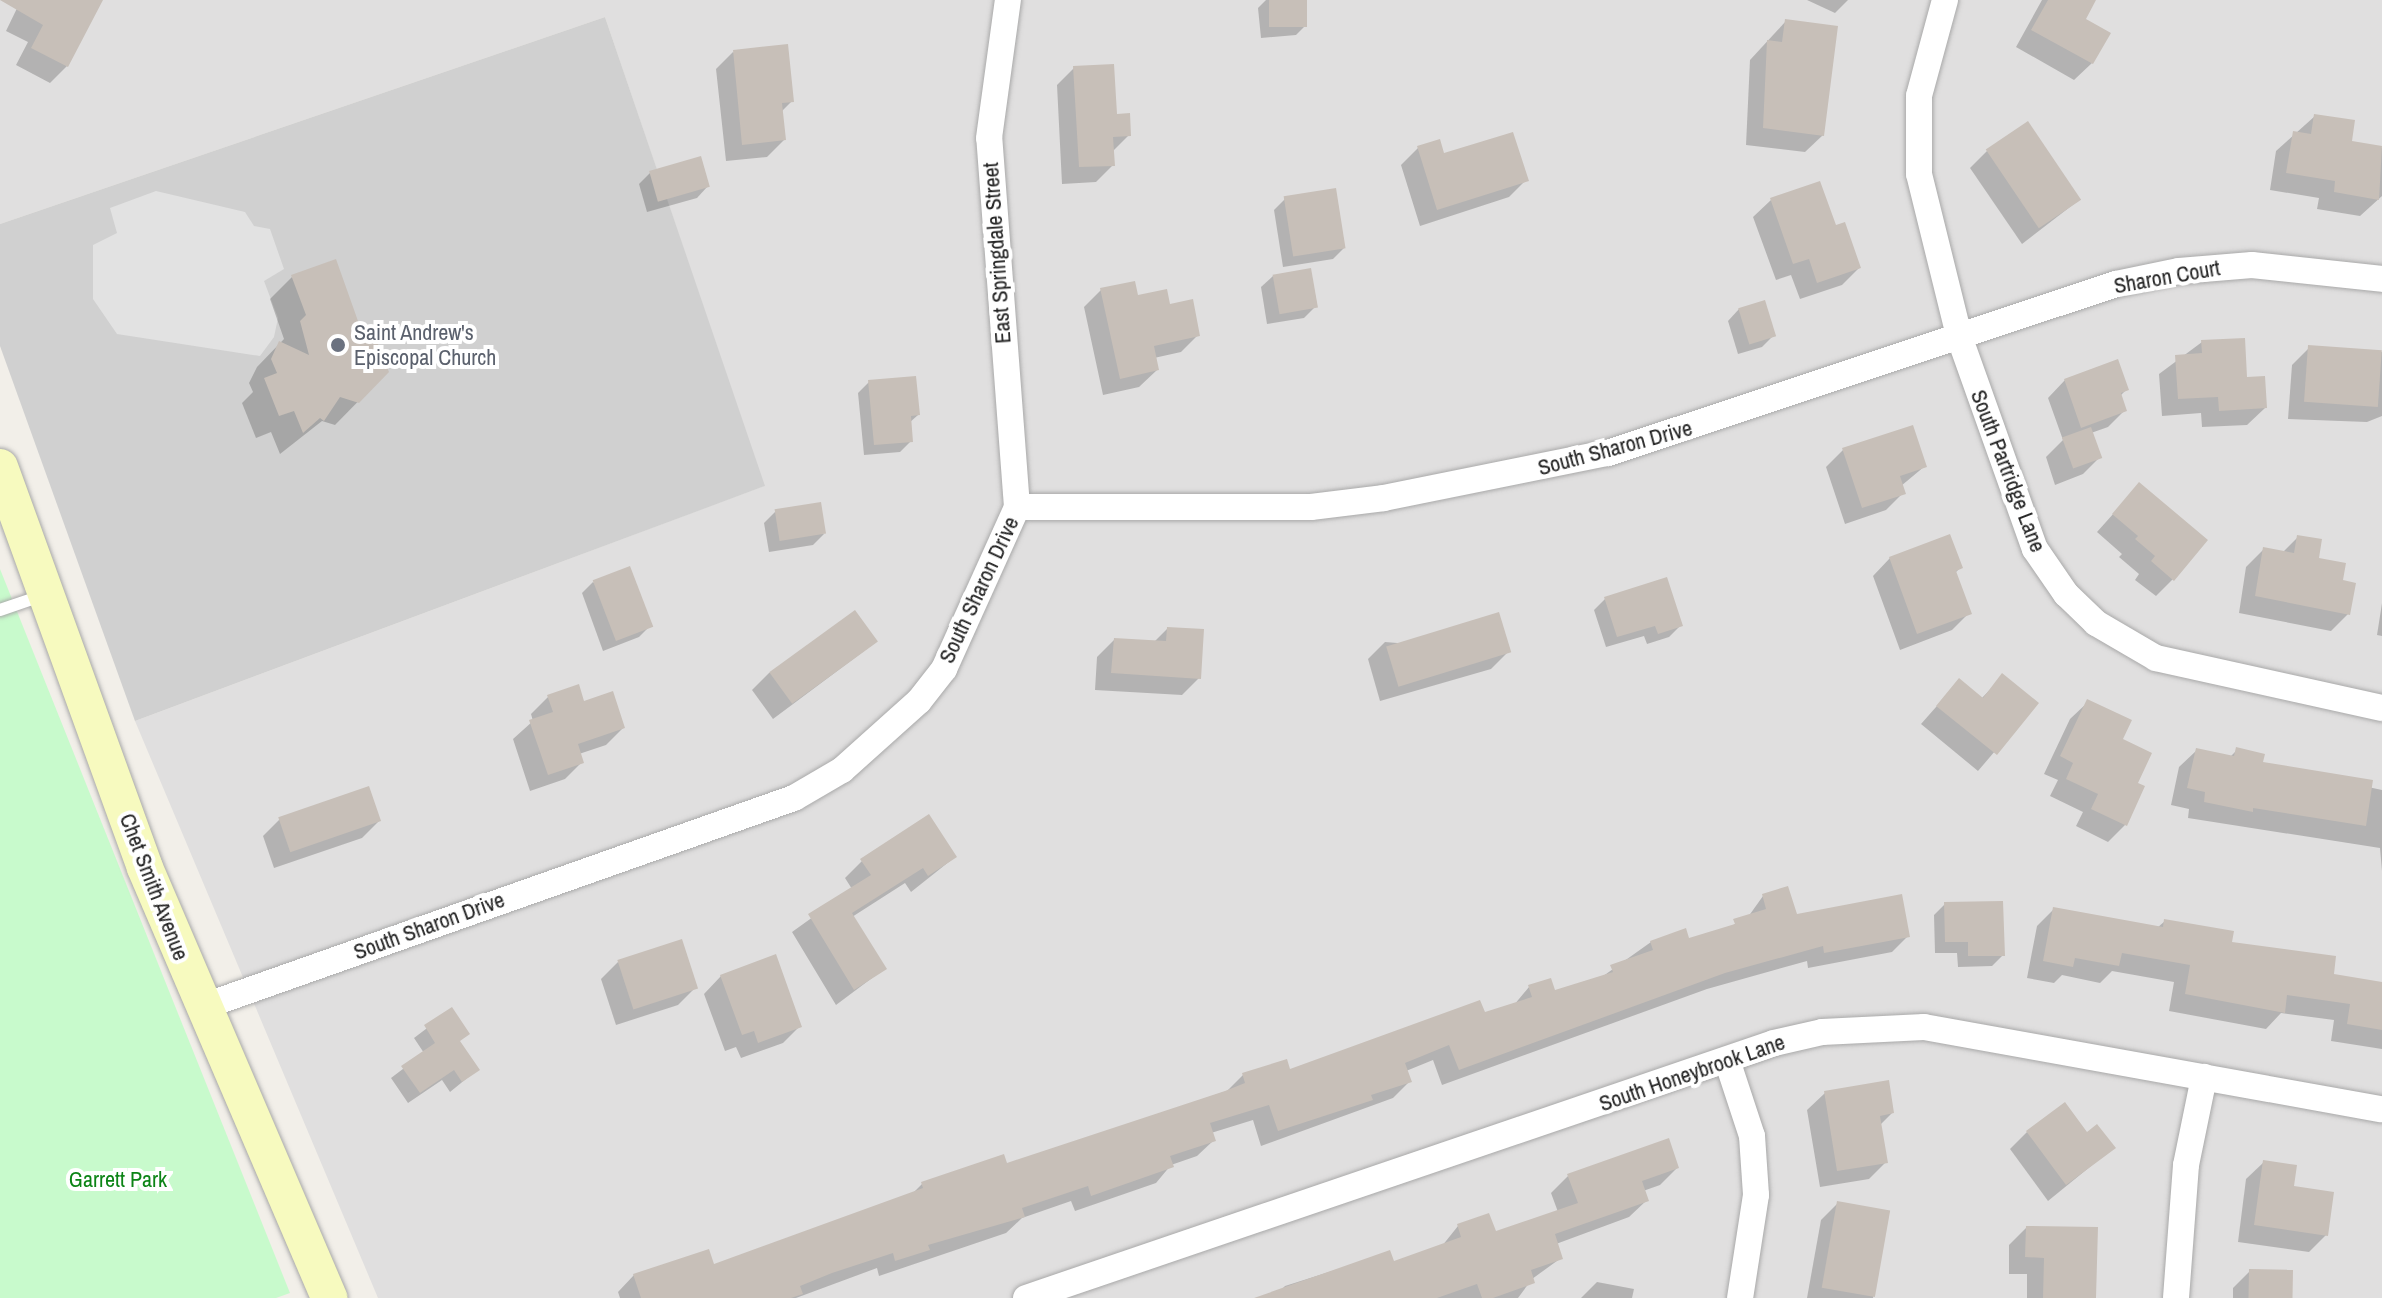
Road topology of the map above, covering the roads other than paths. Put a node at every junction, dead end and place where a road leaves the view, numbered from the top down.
1 (1008, 0) edge
2 (1945, 0) edge
3 (2382, 279) edge
4 (1959, 336) junction
5 (0, 467) edge
6 (1017, 507) junction
7 (47, 594) junction
8 (0, 610) edge
9 (2382, 708) edge
10 (202, 1007) junction
11 (1727, 1060) junction
12 (2204, 1077) junction
13 (2382, 1109) edge
14 (329, 1298) edge
15 (1026, 1298) edge
16 (1740, 1298) edge
17 (2176, 1298) edge

1 - 6 street, East Springdale Street
2 - 4 street, South Partridge Lane
3 - 4 street, Sharon Court
4 - 6 street, South Sharon Drive
4 - 9 street, South Partridge Lane
5 - 7 street, Chet Smith Avenue
6 - 10 street, South Sharon Drive
7 - 8 lane
7 - 10 street, Chet Smith Avenue
10 - 14 street, Chet Smith Avenue
11 - 12 street, South Honeybrook Lane
11 - 15 street, South Honeybrook Lane
11 - 16 street
12 - 13 street, South Honeybrook Lane
12 - 17 street

